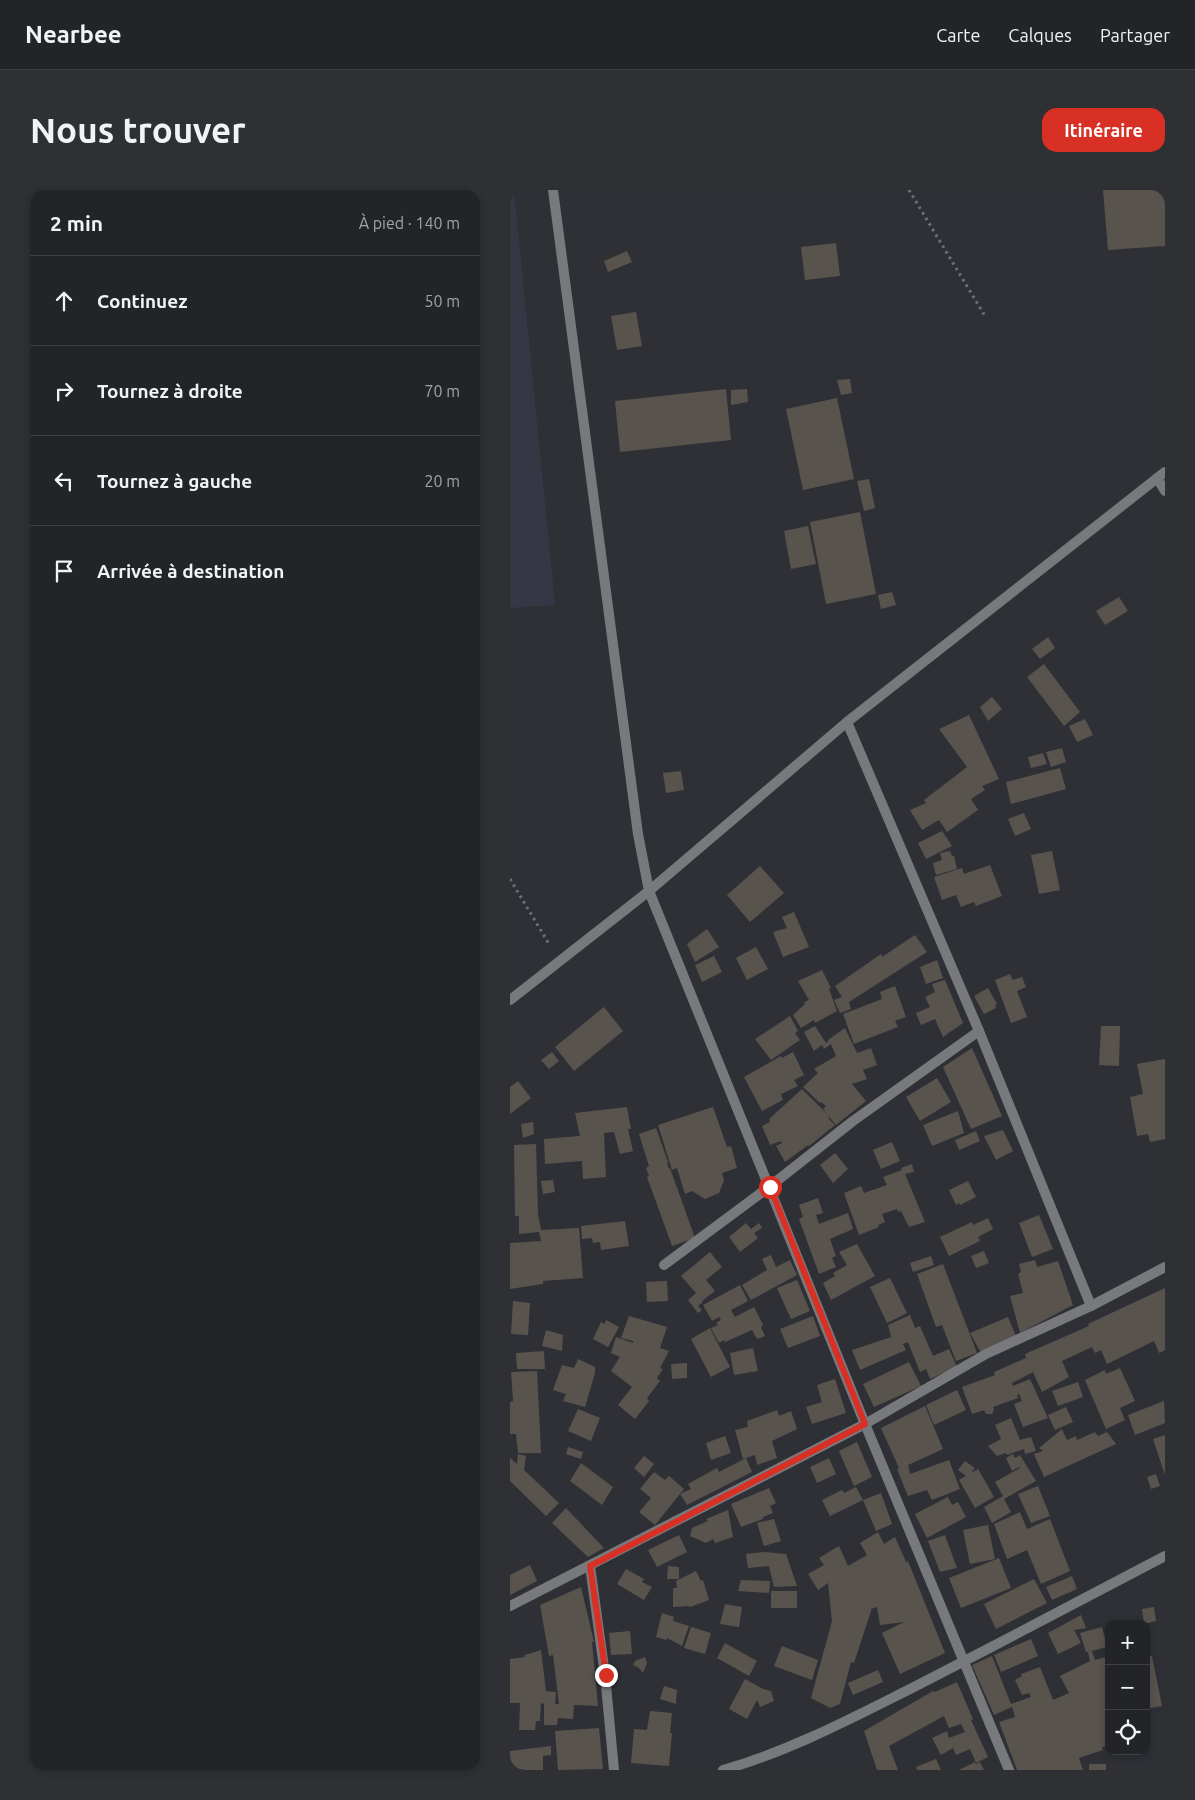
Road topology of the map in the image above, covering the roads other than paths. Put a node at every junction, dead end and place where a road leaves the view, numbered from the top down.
1 (553, 190) edge
2 (1161, 475) edge
3 (1165, 490) edge
4 (847, 722) junction
5 (649, 891) junction
6 (510, 1000) edge
7 (979, 1031) junction
8 (770, 1187) junction
9 (664, 1265) dead end
10 (1165, 1267) edge
11 (1091, 1306) junction
12 (865, 1424) junction
13 (1165, 1556) edge
14 (590, 1566) junction
15 (510, 1606) edge
16 (964, 1661) junction
17 (614, 1770) edge
18 (723, 1770) edge
19 (1010, 1770) edge

1 - 5 street
2 - 3 street
2 - 4 street
4 - 5 street
4 - 7 street
5 - 6 street
5 - 8 street
7 - 8 street
7 - 11 street
8 - 9 street
8 - 12 street
10 - 11 street
11 - 12 street
12 - 14 street
12 - 16 street
13 - 16 street
14 - 15 street
14 - 17 street
16 - 18 street
16 - 19 street

